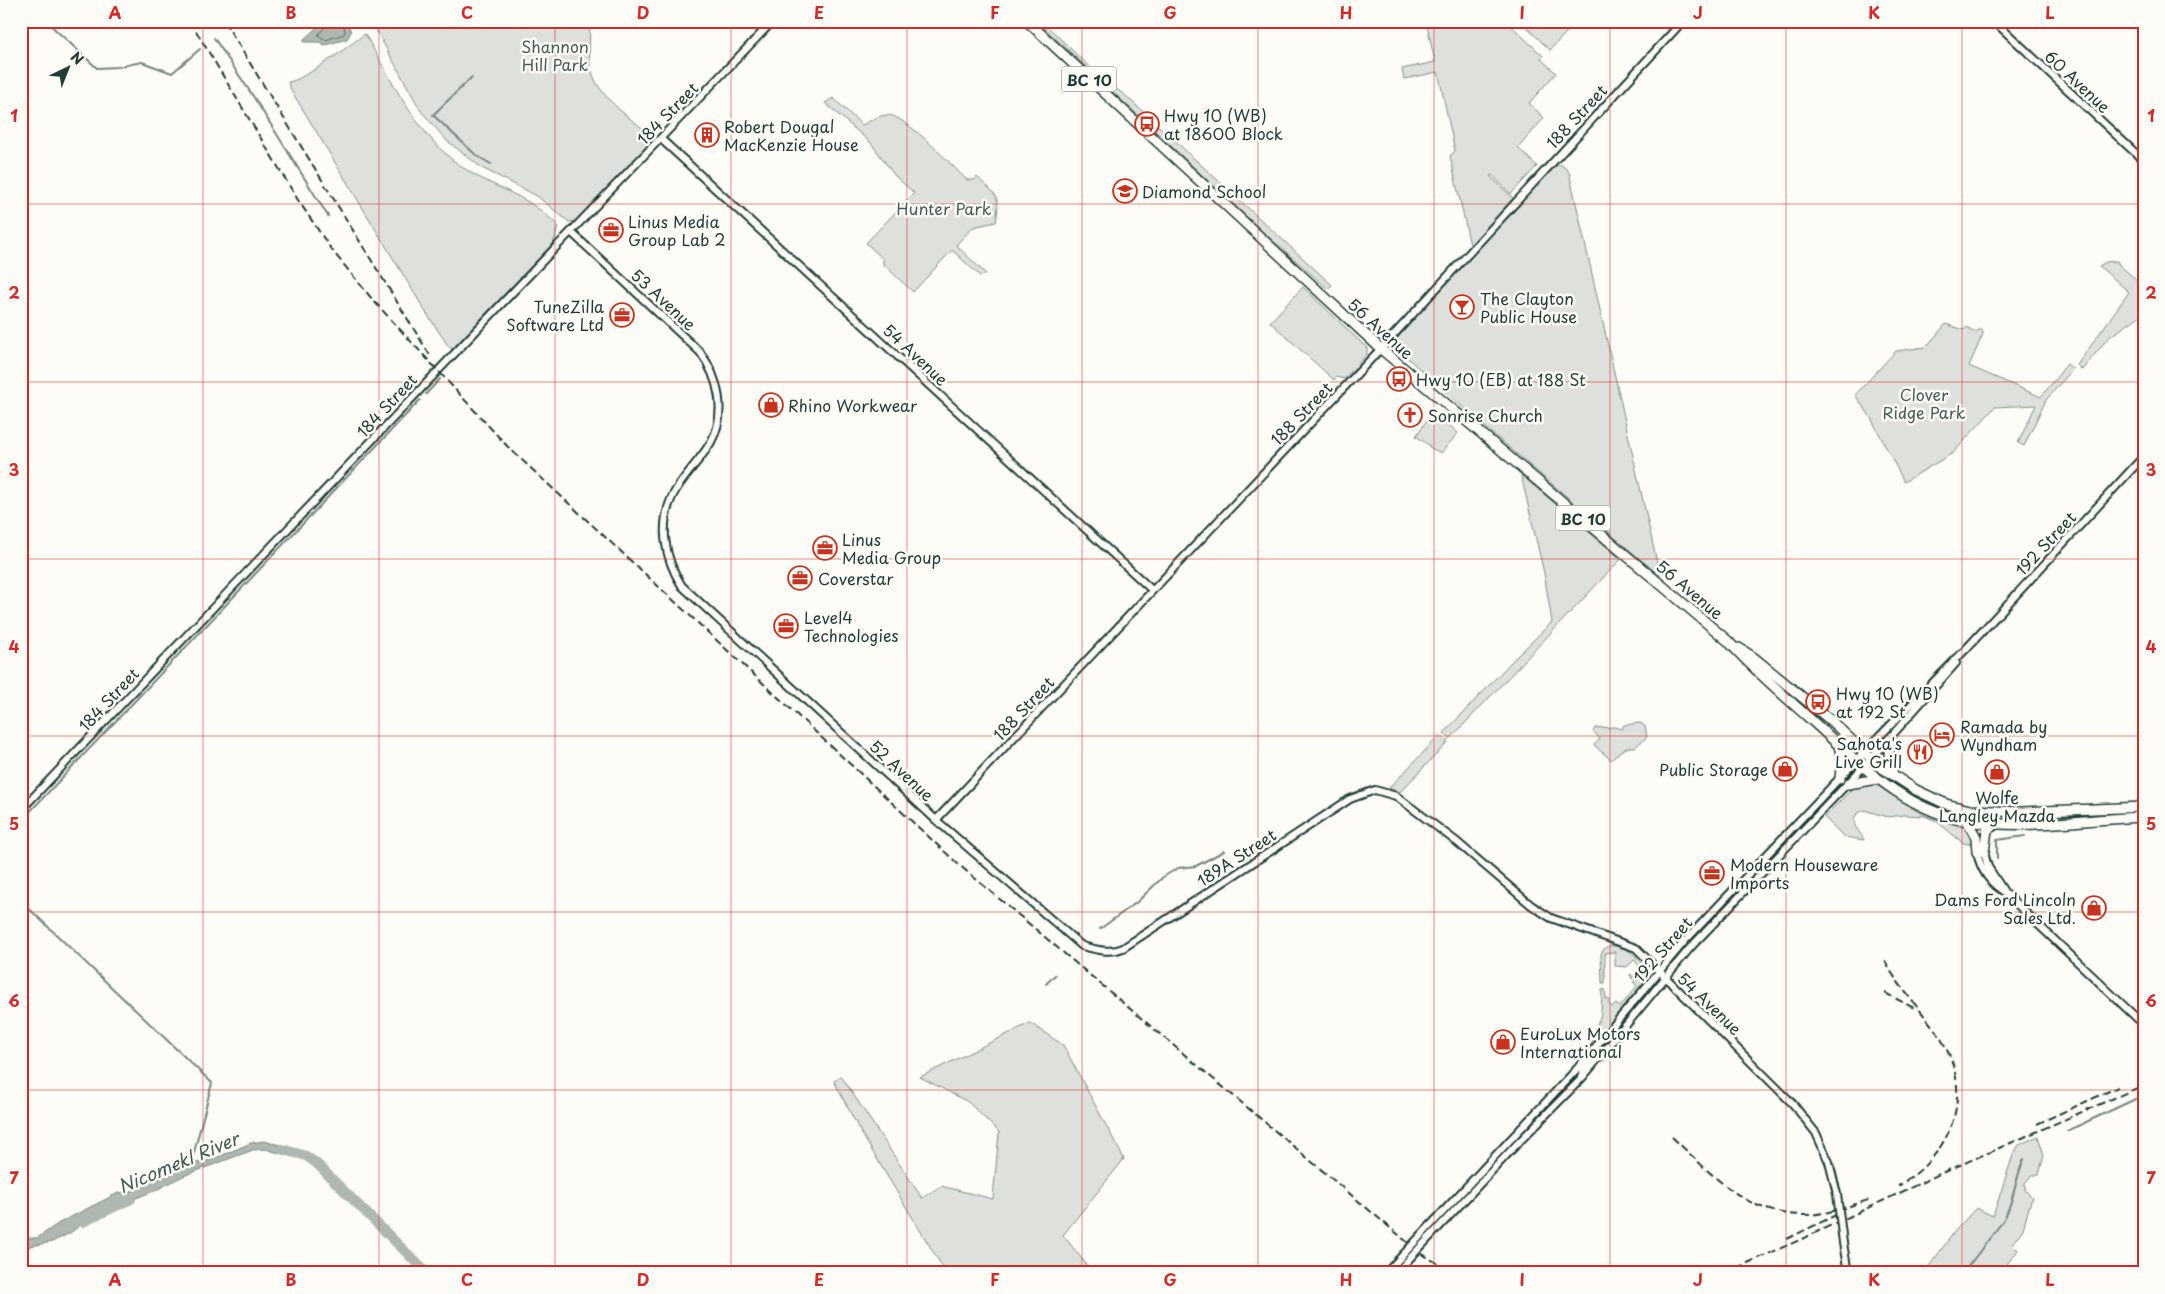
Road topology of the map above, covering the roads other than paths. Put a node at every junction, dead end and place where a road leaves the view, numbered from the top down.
1 (773, 21) edge
2 (1027, 21) edge
3 (1683, 21) edge
4 (1994, 21) edge
5 (661, 139) junction
6 (2144, 162) edge
7 (571, 232) junction
8 (1381, 349) junction
9 (2144, 456) edge
10 (682, 586) joint
11 (1152, 590) junction
12 (1728, 642) junction
13 (1966, 649) junction
14 (1890, 739) junction
15 (1839, 745) junction
16 (1864, 752) junction
17 (1871, 759) junction
18 (1856, 760) junction
19 (1864, 767) junction
20 (1892, 776) junction
21 (1840, 778) junction
22 (1878, 779) junction
23 (1848, 784) junction
24 (1375, 790) joint
25 (2144, 807) edge
26 (21, 810) edge
27 (2144, 816) edge
28 (936, 820) junction
29 (1967, 821) junction
30 (1996, 824) junction
31 (1981, 852) junction
32 (1115, 952) joint
33 (1659, 972) junction
34 (1665, 978) junction
35 (2144, 1025) edge
36 (1602, 1039) junction
37 (1582, 1078) junction
38 (1513, 1143) junction
39 (1386, 1273) edge
40 (1396, 1273) edge
41 (1848, 1273) edge

1 - 5 street, 184 Street
2 - 8 highway, 56 Avenue / BC 10
3 - 8 street, 188 Street
4 - 6 street, 60 Avenue
5 - 7 street, 184 Street
5 - 11 street, 54 Avenue
7 - 10 street, 53 Avenue
7 - 26 street, 184 Street
8 - 11 street, 188 Street
8 - 12 highway, 56 Avenue / BC 10
9 - 13 street, 192 Street
10 - 28 street, 52 Avenue
11 - 28 street, 188 Street
12 - 15 highway, 56 Avenue / BC 10
12 - 16 highway, 56 Avenue / BC 10
13 - 14 street, 192 Street
13 - 16 street, 192 Street
14 - 17 street, 192 Street
14 - 20 highway
15 - 18 highway, 56 Avenue / BC 10
15 - 21 highway
16 - 17 highway, BC 10
16 - 18 street, 192 Street
17 - 19 street, 192 Street
17 - 20 highway, BC 10
18 - 19 highway, BC 10
18 - 21 street, 192 Street
19 - 22 highway, BC 10
19 - 23 street, 192 Street
20 - 25 highway, BC 10
21 - 33 street, 192 Street
22 - 23 highway
22 - 29 highway, BC 10
23 - 34 street, 192 Street
24 - 32 street, 189A Street
24 - 33 street, 54 Avenue
27 - 30 highway, BC 10
28 - 32 street, 52 Avenue
29 - 30 highway, BC 10
29 - 31 highway
30 - 31 highway
31 - 35 street
33 - 34 street, 54 Avenue
33 - 36 street, 192 Street
34 - 37 street, 192 Street
34 - 41 street, 54 Avenue, bridge
36 - 37 street
36 - 38 street, 192 Street
37 - 38 street, 192 Street
38 - 39 street, 192 Street, bridge
38 - 40 street, 192 Street, bridge

